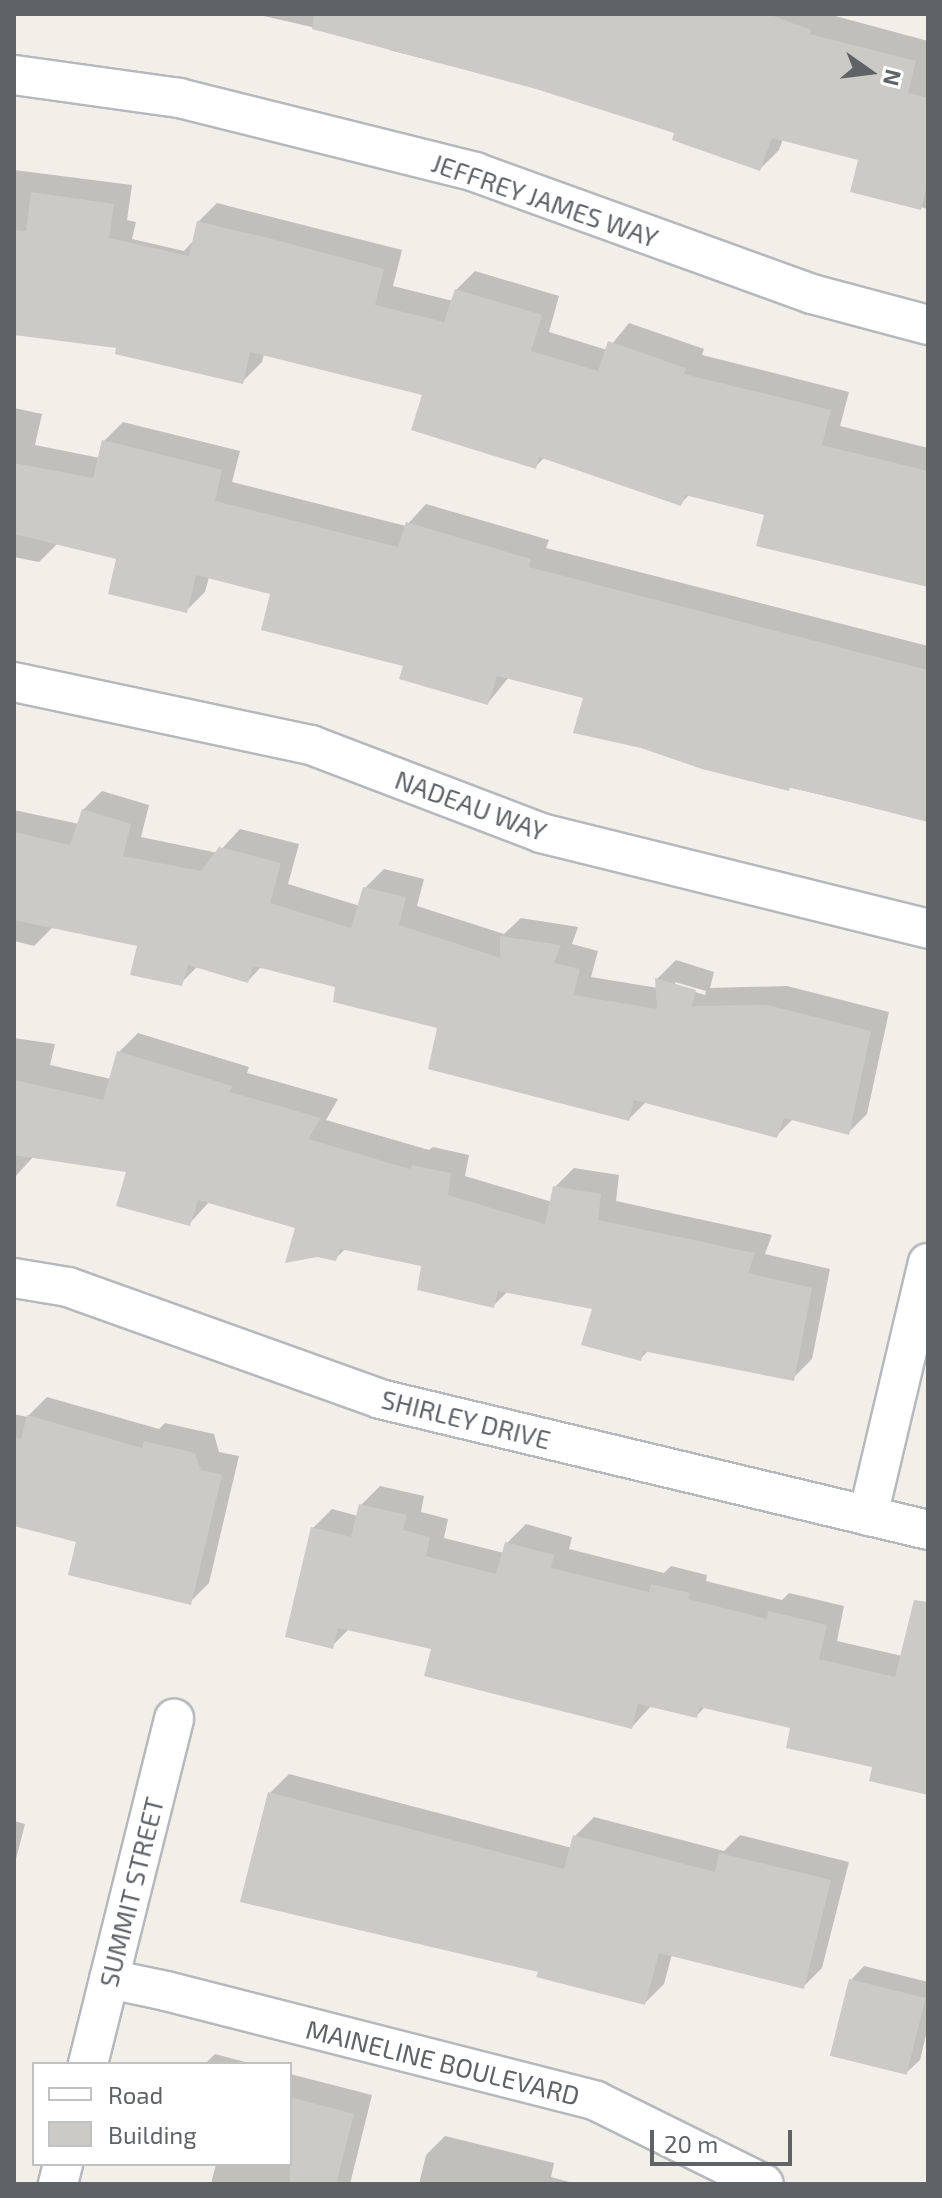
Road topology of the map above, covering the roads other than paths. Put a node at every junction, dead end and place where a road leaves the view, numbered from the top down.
1 (14, 75) edge
2 (928, 325) edge
3 (14, 682) edge
4 (928, 929) edge
5 (928, 1263) edge
6 (14, 1278) edge
7 (868, 1516) junction
8 (928, 1530) edge
9 (174, 1719) dead end
10 (109, 1979) junction
11 (88, 2062) edge
12 (764, 2184) edge

1 - 2 street, JEFFREY JAMES WAY
3 - 4 street, NADEAU WAY
5 - 7 street
6 - 7 street, SHIRLEY DRIVE
7 - 8 street, SHIRLEY DRIVE
9 - 10 street, SUMMIT STREET
10 - 11 street, SUMMIT STREET
10 - 12 street, MAINELINE BOULEVARD

